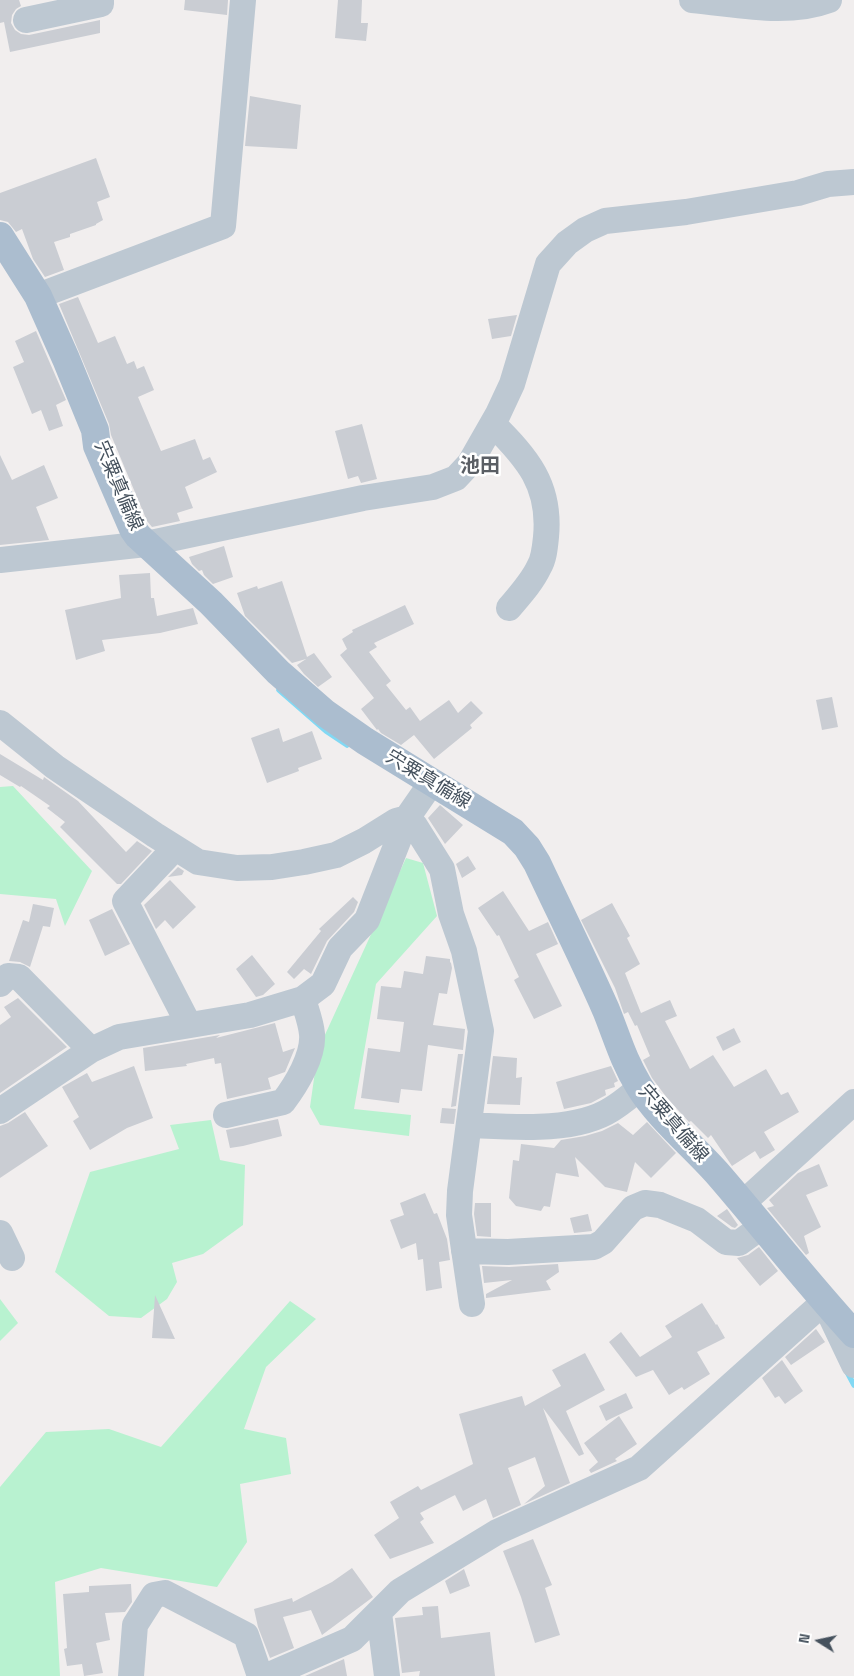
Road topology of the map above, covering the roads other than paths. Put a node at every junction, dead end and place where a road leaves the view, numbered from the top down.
1 (101, 0) edge
2 (243, 0) edge
3 (692, 0) edge
4 (829, 0) edge
5 (26, 20) dead end
6 (854, 182) edge
7 (0, 236) edge
8 (38, 296) junction
9 (493, 424) junction
10 (146, 544) junction
11 (0, 560) edge
12 (510, 608) dead end
13 (0, 723) edge
14 (432, 782) junction
15 (407, 818) junction
16 (175, 848) junction
17 (0, 984) edge
18 (303, 999) junction
19 (189, 1025) junction
20 (91, 1050) junction
21 (640, 1088) junction
22 (854, 1102) edge
23 (0, 1111) edge
24 (226, 1115) dead end
25 (469, 1125) junction
26 (743, 1203) junction
27 (757, 1230) junction
28 (0, 1233) edge
29 (464, 1251) junction
30 (12, 1258) dead end
31 (472, 1304) dead end
32 (818, 1307) junction
33 (854, 1334) edge
34 (854, 1365) edge
35 (379, 1613) junction
36 (132, 1676) edge
37 (260, 1676) edge
38 (267, 1676) edge
39 (387, 1676) edge

1 - 5 street
2 - 8 street
3 - 4 street
6 - 9 street
7 - 8 main road, 宍粟真備線
8 - 10 main road, 宍粟真備線
9 - 10 street
9 - 12 street
10 - 11 street
10 - 14 main road, 宍粟真備線
13 - 16 street
14 - 15 street
14 - 21 main road, 宍粟真備線
15 - 16 street
15 - 18 street
15 - 25 street
16 - 19 street
17 - 20 street
18 - 19 street
18 - 24 street
19 - 20 street
20 - 23 street
21 - 25 street
21 - 26 main road, 宍粟真備線
22 - 26 street
25 - 29 street
26 - 27 main road, 宍粟真備線
27 - 29 street
27 - 32 main road, 宍粟真備線
28 - 30 street
29 - 31 street
32 - 33 main road, 宍粟真備線
32 - 34 street
32 - 35 street
35 - 38 street
35 - 39 street
36 - 37 street

